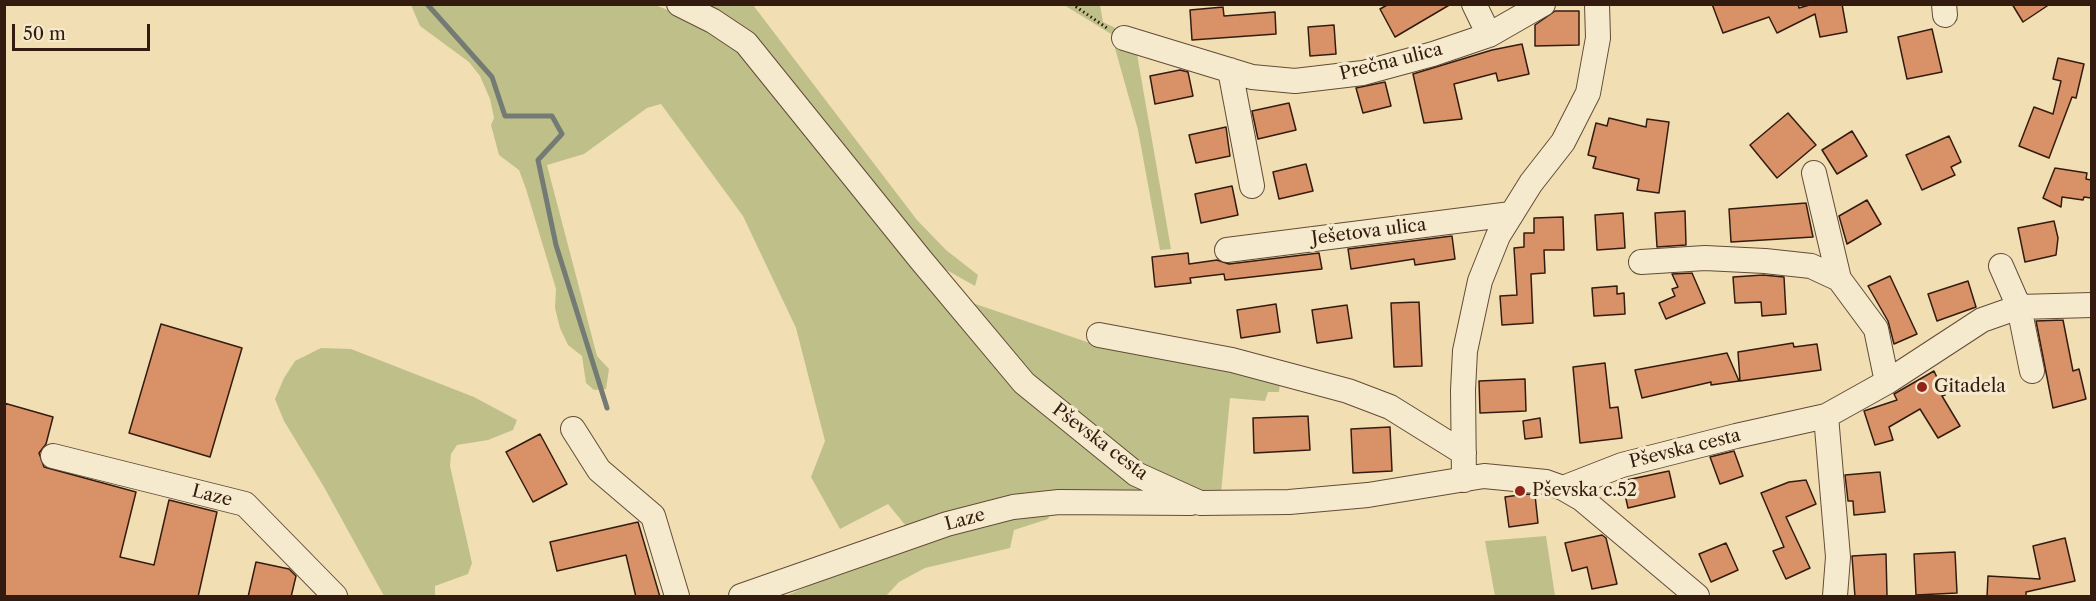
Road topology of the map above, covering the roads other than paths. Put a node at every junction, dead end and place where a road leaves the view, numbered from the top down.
1 (679, 4) edge
2 (1474, 4) edge
3 (1543, 4) edge
4 (1597, 4) edge
5 (1489, 35) junction
6 (1124, 39) road end
7 (1230, 70) junction
8 (1814, 173) dead end
9 (1252, 186) dead end
10 (1511, 214) junction
11 (1227, 250) dead end
12 (1641, 262) dead end
13 (2001, 266) dead end
14 (1839, 279) junction
15 (2091, 305) edge
16 (2019, 307) junction
17 (1099, 335) dead end
18 (2032, 371) dead end
19 (1887, 382) junction
20 (1827, 416) junction
21 (573, 429) dead end
22 (1464, 453) junction
23 (53, 456) dead end
24 (1464, 480) junction
25 (1563, 488) junction
26 (1200, 503) junction
27 (335, 597) edge
28 (677, 597) edge
29 (741, 597) edge
30 (1697, 597) edge
31 (1835, 597) edge

1 - 26 street, Pševska cesta
2 - 5 street
3 - 5 street, Prečna ulica
4 - 10 street
5 - 7 street, Prečna ulica
6 - 7 street, Prečna ulica
7 - 9 street
8 - 14 street
10 - 11 street, Ješetova ulica
10 - 22 street
12 - 14 street
13 - 16 street
14 - 19 street
15 - 16 street, Pševska cesta
16 - 18 street
16 - 19 street, Pševska cesta
17 - 22 street
19 - 20 street, Pševska cesta
20 - 25 street, Pševska cesta
20 - 31 street
21 - 28 street
22 - 24 street
23 - 27 street, Laze
24 - 25 street, Pševska cesta
24 - 26 street, Pševska cesta
25 - 30 street
26 - 29 street, Laze

